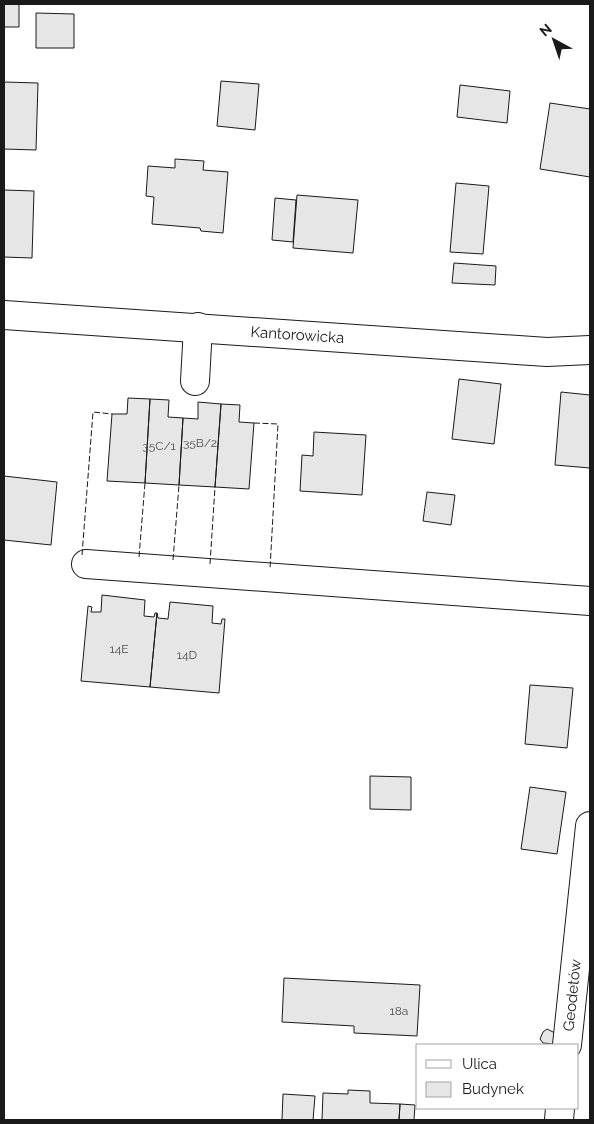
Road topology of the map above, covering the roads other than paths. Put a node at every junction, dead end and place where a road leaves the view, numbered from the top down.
1 (4, 315) edge
2 (198, 327) junction
3 (590, 350) edge
4 (195, 381) dead end
5 (86, 564) dead end
6 (590, 600) edge
7 (590, 826) edge
8 (567, 1044) edge

1 - 2 street, Kantorowicka
2 - 3 street, Kantorowicka
2 - 4 street
5 - 6 street
7 - 8 street, Geodetów

